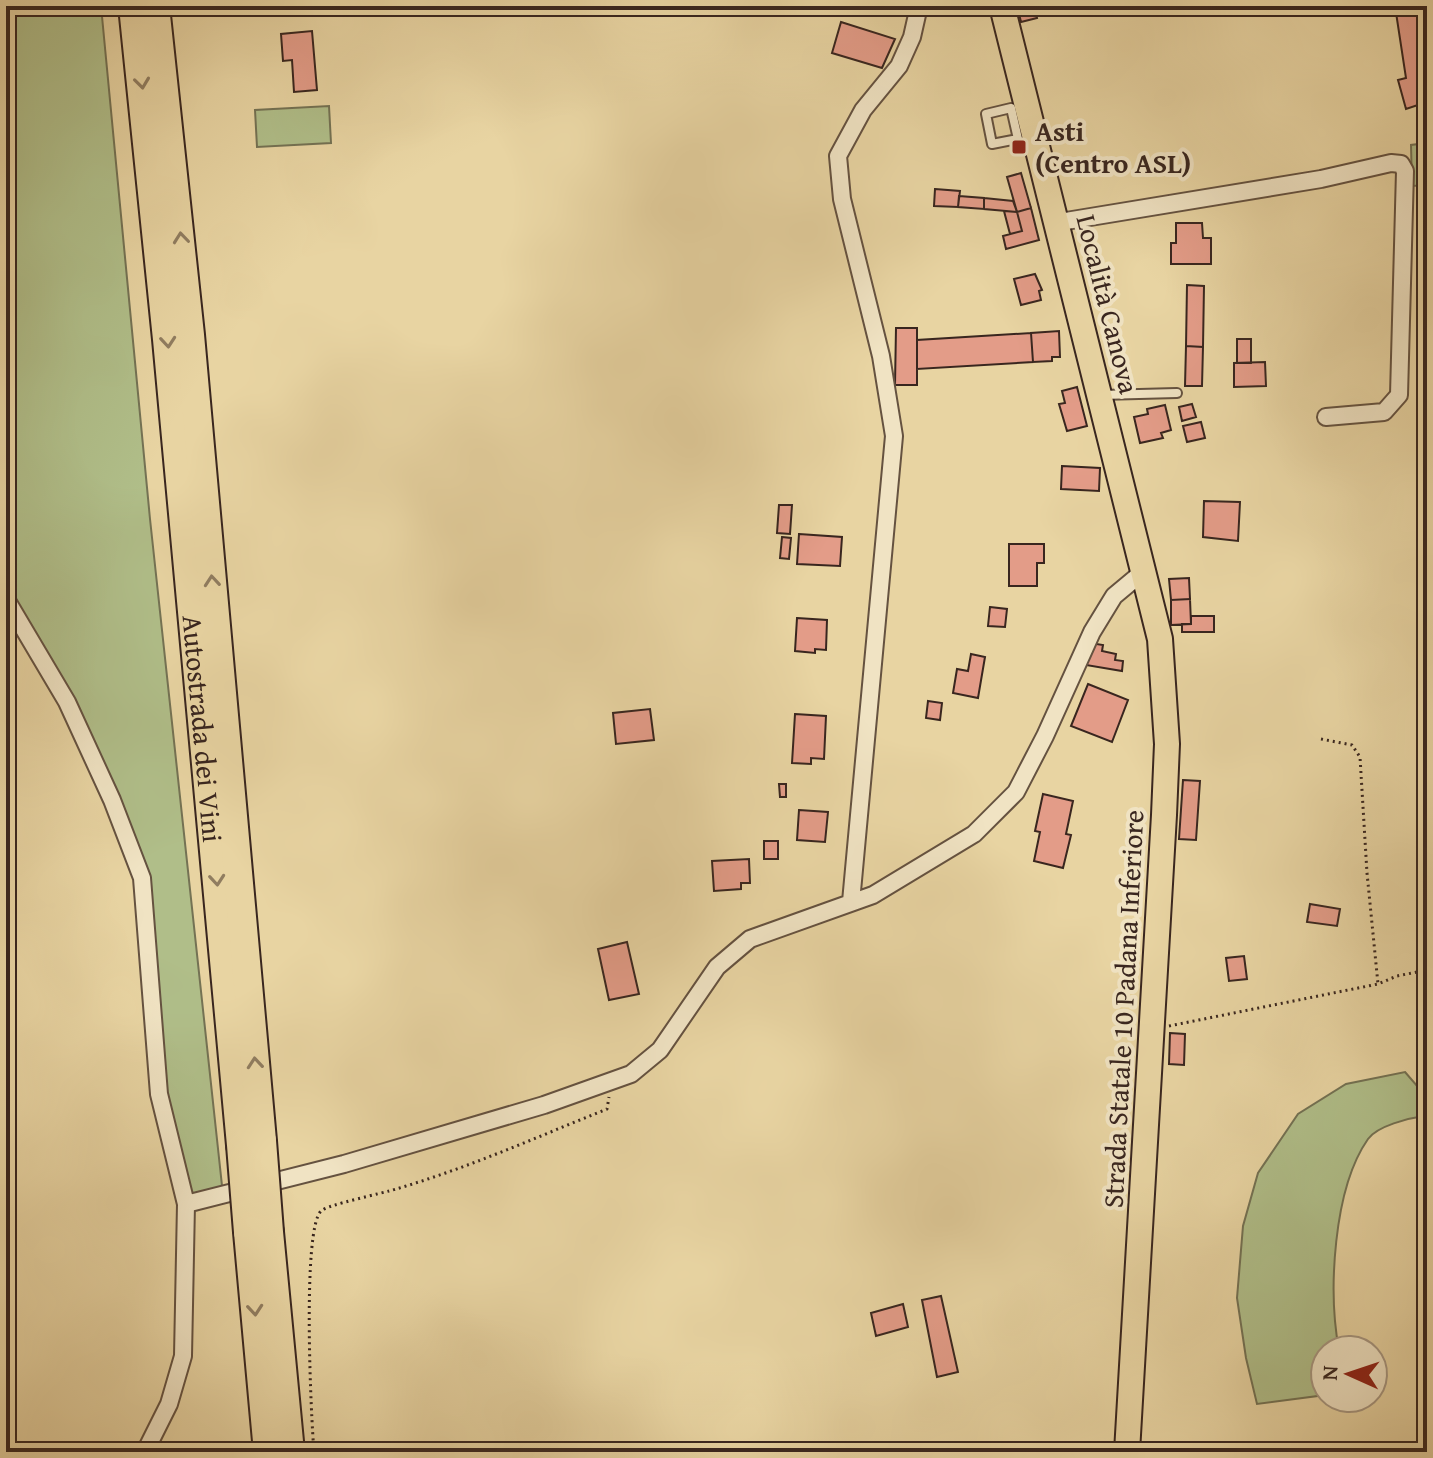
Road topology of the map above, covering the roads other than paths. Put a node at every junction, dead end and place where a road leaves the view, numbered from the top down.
1 (133, 6) edge
2 (155, 6) edge
3 (919, 6) edge
4 (1002, 6) edge
5 (1021, 113) junction
6 (1057, 226) junction
7 (1177, 393) dead end
8 (1101, 395) junction
9 (1326, 417) dead end
10 (1144, 571) junction
11 (6, 599) edge
12 (851, 902) junction
13 (251, 1143) junction
14 (186, 1204) junction
15 (259, 1232) junction
16 (145, 1452) edge
17 (268, 1452) edge
18 (290, 1452) edge
19 (1127, 1452) edge

1 -> 13 highway, Autostrada dei Vini
13 -> 2 highway, Autostrada dei Vini
3 - 12 street
4 - 5 main road, Località Canova
5 - 5 lane
5 - 6 main road, Località Canova
6 - 8 main road, Località Canova
6 - 9 street
7 - 8 lane
8 - 10 main road, Località Canova
10 - 12 street
10 - 19 main road, Strada Statale 10 Padana Inferiore
11 - 14 street
12 - 14 street
13 - 15 highway, Autostrada dei Vini, bridge
14 - 16 street
15 -> 17 highway, Autostrada dei Vini
15 - 18 highway, Autostrada dei Vini

